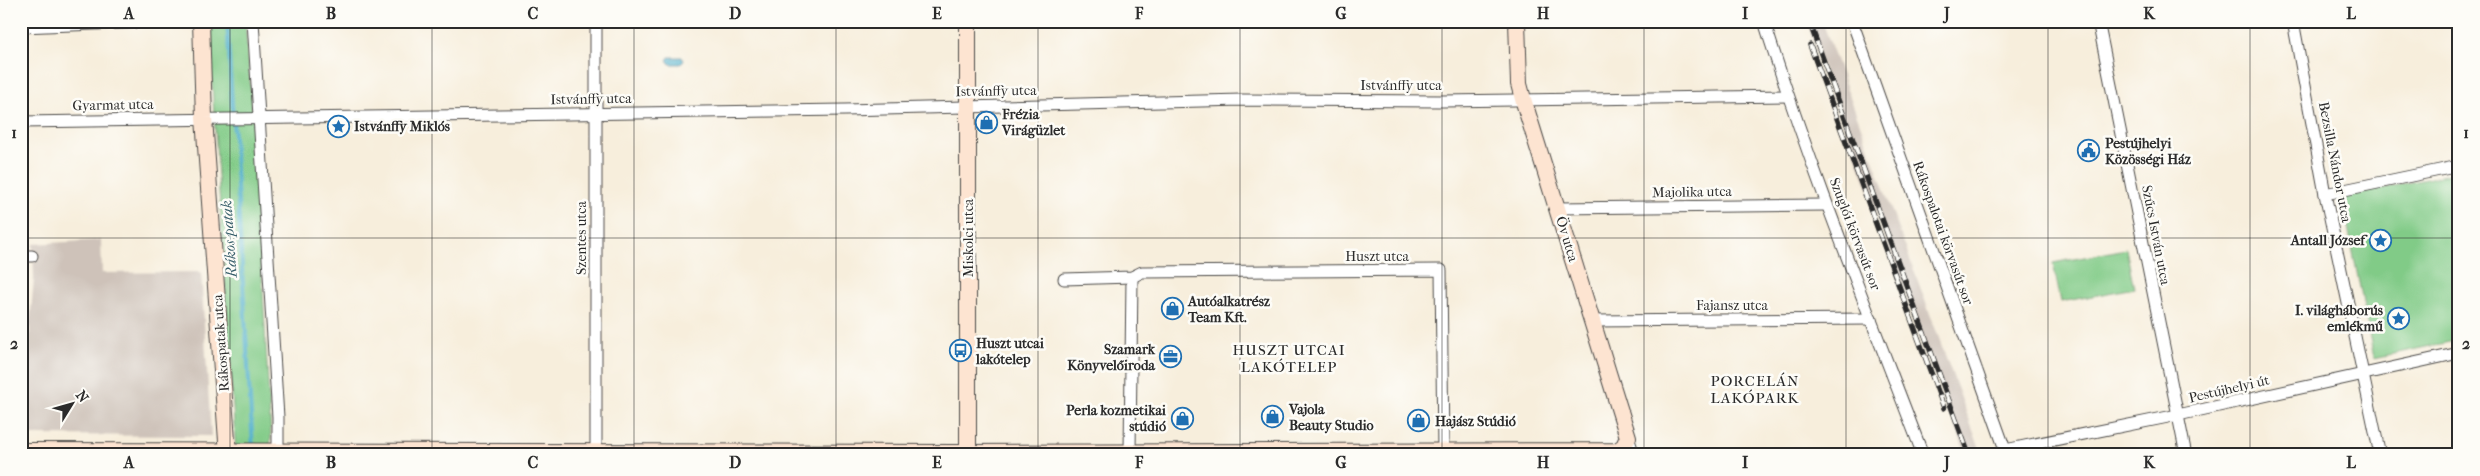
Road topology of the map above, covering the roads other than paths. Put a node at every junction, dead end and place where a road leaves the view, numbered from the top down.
1 (172, 21) edge
2 (201, 21) edge
3 (253, 21) edge
4 (596, 21) edge
5 (968, 21) edge
6 (1517, 21) edge
7 (1764, 21) edge
8 (1852, 21) edge
9 (2098, 21) edge
10 (2293, 21) edge
11 (21, 27) edge
12 (1787, 96) junction
13 (1523, 99) junction
14 (968, 107) junction
15 (596, 114) junction
16 (204, 118) junction
17 (259, 118) junction
18 (21, 122) edge
19 (2459, 166) edge
20 (2325, 194) junction
21 (1827, 205) junction
22 (1558, 208) junction
23 (1132, 277) junction
24 (1064, 279) dead end
25 (1871, 318) junction
26 (1593, 321) junction
27 (2459, 354) edge
28 (2362, 374) junction
29 (2178, 415) junction
30 (1628, 437) junction
31 (21, 451) edge
32 (1130, 452) junction
33 (1443, 452) junction
34 (2006, 452) edge
35 (233, 453) edge
36 (275, 453) edge
37 (596, 453) edge
38 (968, 454) edge
39 (1634, 455) edge
40 (1923, 455) edge
41 (2186, 455) edge
42 (2380, 455) edge

1 - 11 street
2 - 16 street, Rákospatak utca
3 - 17 street
4 - 15 street, Szentes utca
5 - 14 street, Miskolci utca
6 - 13 street, Öv utca
7 - 12 street, Szuglói körvasút sor
8 - 34 street, Rákospalotai körvasút sor
9 - 29 street, Szűcs István utca
10 - 20 street, Bezsilla Nándor utca
12 - 13 street, Istvánffy utca
12 - 21 street, Szuglói körvasút sor
13 - 14 street, Istvánffy utca
13 - 22 street, Öv utca
14 - 15 street, Istvánffy utca
14 - 38 street, Miskolci utca
15 - 17 street, Istvánffy utca
15 - 37 street, Szentes utca
16 - 17 street, Istvánffy utca
16 - 18 street, Gyarmat utca
16 - 35 street, Rákospatak utca
17 - 36 street
19 - 20 street
20 - 28 street, Bezsilla Nándor utca
21 - 22 street, Majolika utca
21 - 25 street, Szuglói körvasút sor
22 - 26 street, Öv utca
23 - 24 street, Huszt utca
23 - 32 street
23 - 33 street, Huszt utca
25 - 26 street, Fajansz utca
25 - 40 street, Szuglói körvasút sor
26 - 30 street, Öv utca
27 - 28 street, Pestújhelyi út
28 - 29 street, Pestújhelyi út
28 - 42 street, Bezsilla Nándor utca
29 - 34 street, Pestújhelyi út
29 - 41 street, Szűcs István utca
30 - 33 street
30 - 39 street, Öv utca
31 - 35 street
32 - 33 street
32 - 38 street
35 - 36 street
36 - 37 street
37 - 38 street

